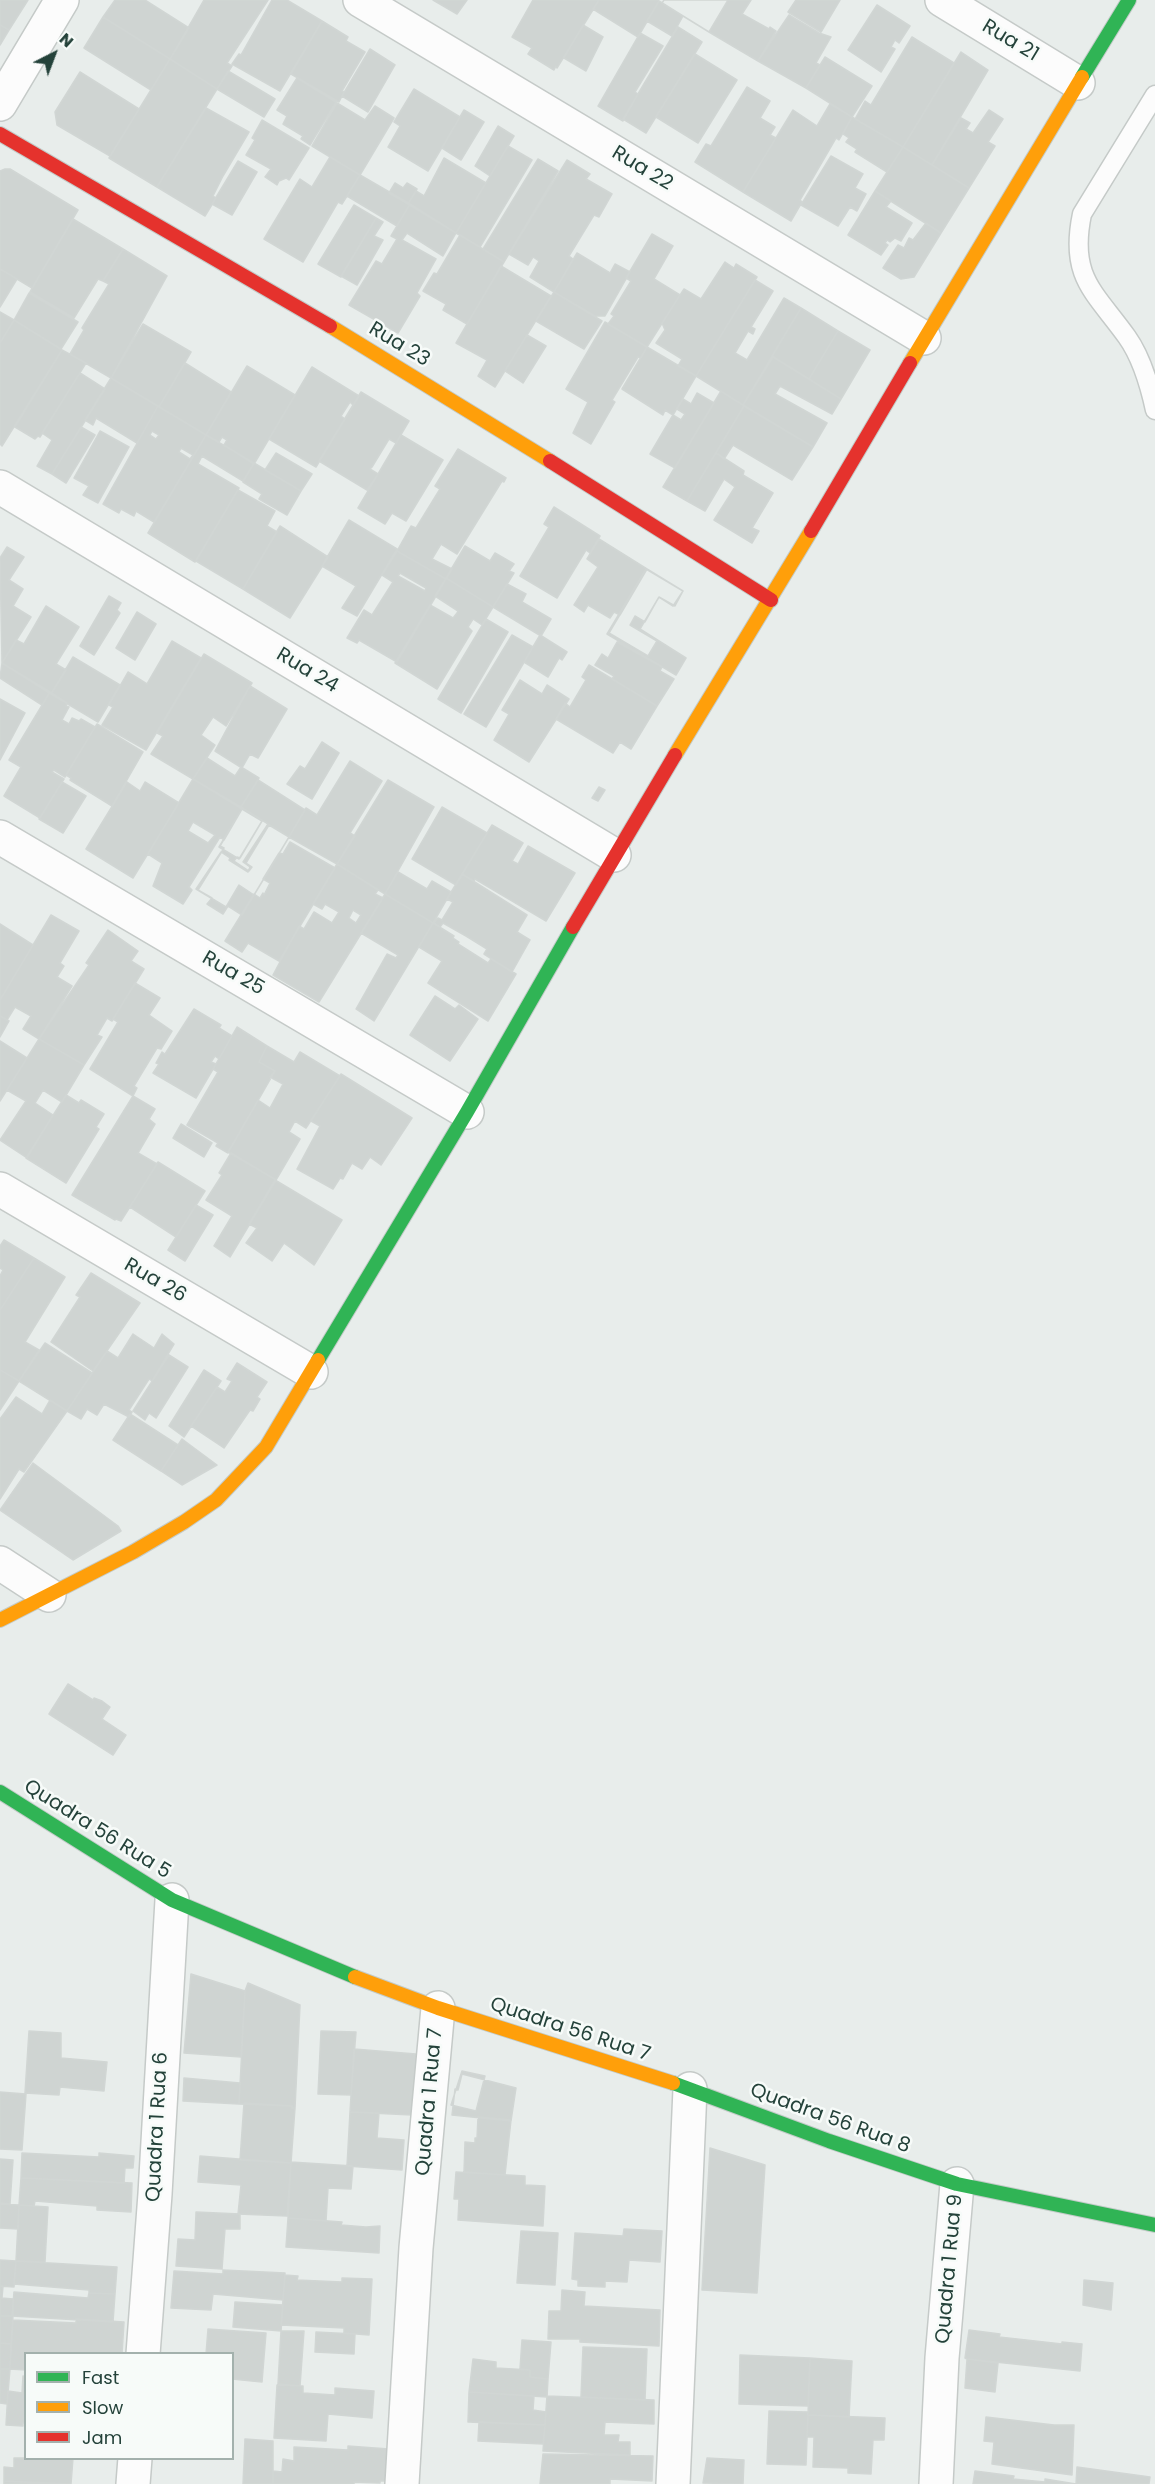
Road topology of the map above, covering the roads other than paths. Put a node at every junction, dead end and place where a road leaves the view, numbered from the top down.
1 (62, 0) edge
2 (360, 0) edge
3 (942, 0) edge
4 (1129, 0) edge
5 (1078, 82) junction
6 (1155, 95) edge
7 (0, 104) edge
8 (0, 134) edge
9 (924, 338) junction
10 (1155, 411) edge
11 (0, 487) edge
12 (771, 600) junction
13 (0, 837) edge
14 (614, 855) junction
15 (467, 1112) junction
16 (0, 1189) edge
17 (311, 1372) junction
18 (0, 1563) edge
19 (49, 1595) junction
20 (0, 1620) edge
21 (1, 1795) edge
22 (172, 1900) junction
23 (438, 2008) junction
24 (690, 2089) junction
25 (957, 2184) junction
26 (1155, 2225) edge
27 (143, 2352) edge
28 (135, 2460) edge
29 (133, 2484) edge
30 (402, 2484) edge
31 (673, 2484) edge
32 (936, 2484) edge

1 - 7 street
2 - 9 street, Rua 22
3 - 5 street, Rua 21
4 - 5 street
5 - 9 street
6 - 10 lane
8 - 12 street, Rua 23
9 - 12 street
11 - 14 street, Rua 24
12 - 14 street
13 - 15 street, Rua 25
14 - 15 street
15 - 17 street
16 - 17 street, Rua 26
17 - 19 street
18 - 19 street
19 - 20 street
21 - 22 street, Quadra 56 Rua 5
22 - 23 street, Quadra 1 Rua 7
22 - 27 street, Quadra 1 Rua 6
23 - 24 street, Quadra 56 Rua 7
23 - 30 street, Quadra 1 Rua 7
24 - 25 street, Quadra 56 Rua 8
24 - 31 street
25 - 26 street, Quadra 1 Rua 9
25 - 32 street, Quadra 1 Rua 9
28 - 29 street

